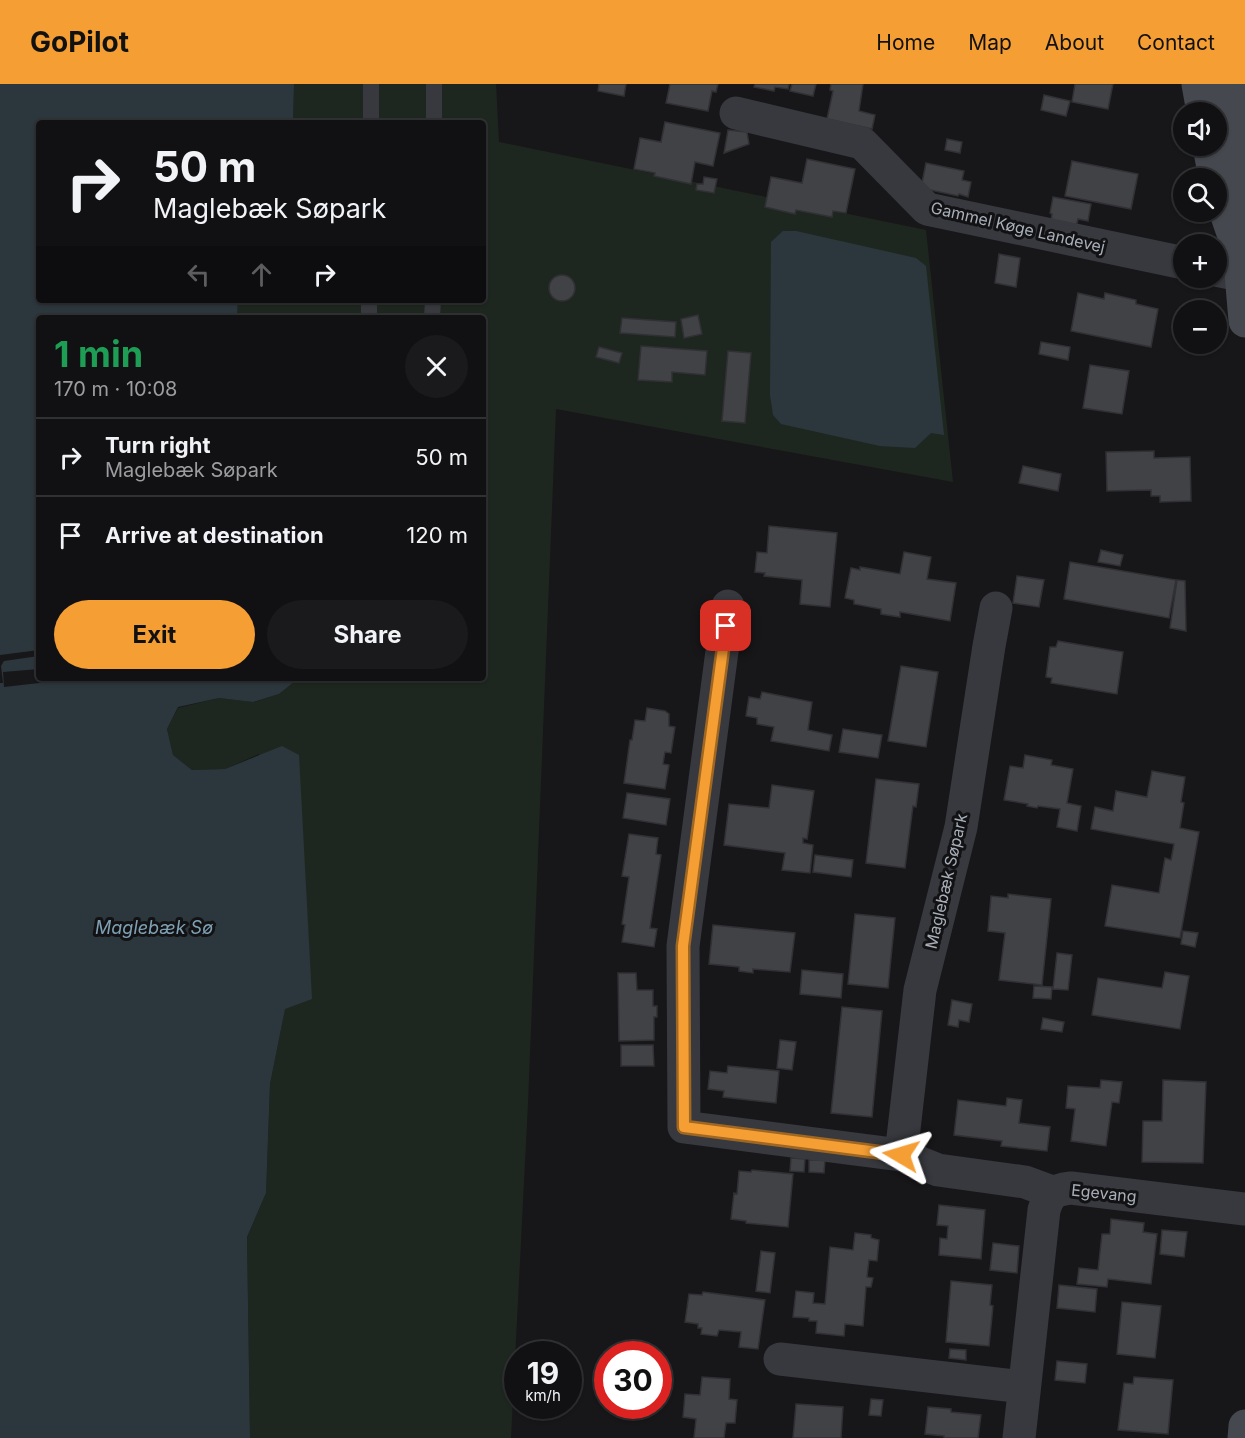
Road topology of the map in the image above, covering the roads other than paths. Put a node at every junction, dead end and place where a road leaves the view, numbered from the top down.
1 (371, 84) edge
2 (434, 84) edge
3 (1198, 84) edge
4 (1229, 84) edge
5 (1201, 102) edge
6 (736, 113) dead end
7 (371, 120) edge
8 (434, 120) edge
9 (1226, 222) edge
10 (1173, 261) edge
11 (1235, 261) edge
12 (1245, 321) edge
13 (728, 606) dead end
14 (996, 608) dead end
15 (901, 1155) junction
16 (1052, 1192) junction
17 (1245, 1209) edge
18 (780, 1359) dead end
19 (1024, 1387) junction
20 (1245, 1426) edge
21 (1019, 1438) edge
22 (1244, 1438) edge

1 - 7 lane
2 - 8 lane
3 - 5 main road
4 - 11 main road
6 - 10 street, Gammel Køge Landevej
9 - 11 main road
11 - 12 main road
13 - 15 street
14 - 15 street, Maglebæk Søpark
15 - 16 street
16 - 17 street, Egevang
16 - 19 street, Egevang
18 - 19 street
19 - 21 street, Egevang
20 - 22 main road

